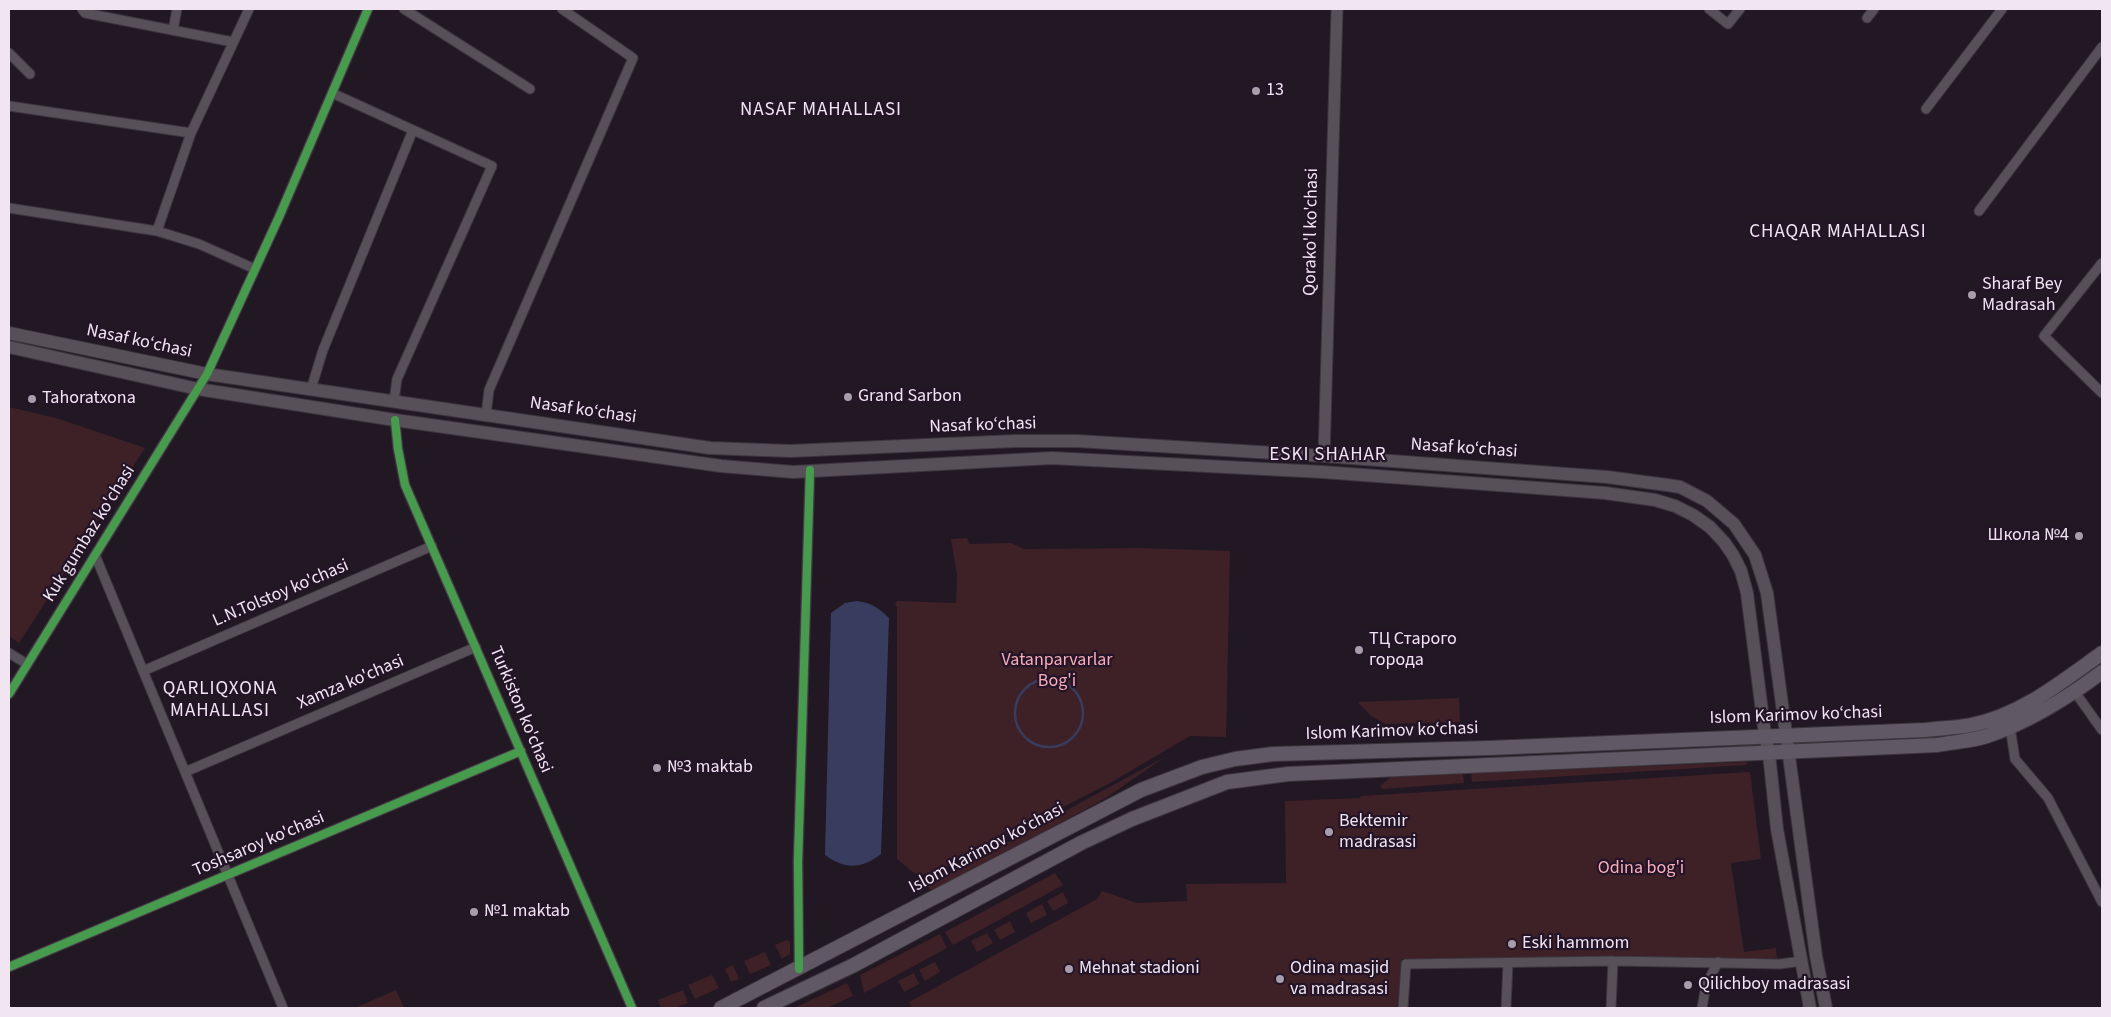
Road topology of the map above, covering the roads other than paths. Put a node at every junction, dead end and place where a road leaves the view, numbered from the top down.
1 (82, 9) edge
2 (177, 9) edge
3 (249, 9) edge
4 (368, 9) edge
5 (404, 9) edge
6 (562, 9) edge
7 (1337, 9) edge
8 (1709, 9) edge
9 (1740, 9) edge
10 (1874, 9) edge
11 (2002, 9) edge
12 (1867, 18) dead end
13 (173, 30) junction
14 (233, 42) junction
15 (2102, 47) edge
16 (9, 53) edge
17 (30, 74) dead end
18 (530, 89) dead end
19 (332, 93) junction
20 (9, 106) edge
21 (1926, 109) dead end
22 (413, 130) junction
23 (192, 133) junction
24 (9, 208) edge
25 (1979, 211) dead end
26 (157, 230) junction
27 (2102, 263) edge
28 (255, 269) junction
29 (9, 332) edge
30 (9, 347) edge
31 (207, 374) junction
32 (198, 389) junction
33 (311, 389) junction
34 (2102, 392) edge
35 (394, 401) junction
36 (486, 415) junction
37 (395, 420) junction
38 (1324, 456) junction
39 (810, 470) junction
40 (1323, 472) junction
41 (1538, 472) junction
42 (1537, 488) junction
43 (432, 546) junction
44 (95, 555) junction
45 (476, 647) junction
46 (9, 653) edge
47 (2102, 653) edge
48 (27, 664) junction
49 (143, 671) junction
50 (2102, 672) edge
51 (2075, 692) junction
52 (9, 694) edge
53 (2010, 727) junction
54 (2102, 730) edge
55 (1765, 735) junction
56 (1785, 735) junction
57 (521, 752) junction
58 (1788, 752) junction
59 (1769, 754) junction
60 (185, 772) junction
61 (1031, 847) junction
62 (1040, 865) junction
63 (228, 875) junction
64 (2102, 902) edge
65 (1802, 961) junction
66 (1613, 962) junction
67 (1718, 962) junction
68 (1508, 963) junction
69 (9, 967) edge
70 (799, 968) junction
71 (284, 1008) edge
72 (632, 1008) edge
73 (721, 1008) edge
74 (764, 1008) edge
75 (1403, 1008) edge
76 (1506, 1008) edge
77 (1611, 1008) edge
78 (1702, 1008) edge
79 (1810, 1008) edge
80 (1826, 1008) edge

1 - 13 street
2 - 13 street
3 - 14 street
4 - 19 street, Kuk gumbaz ko'chasi
5 - 18 street
6 - 36 street
7 - 38 street, Qorako'l ko'chasi
8 - 9 street
10 - 12 street
11 - 21 street
13 - 14 street
14 - 23 street
15 - 25 street
16 - 17 street
19 - 22 street
19 - 28 street, Kuk gumbaz ko'chasi
20 - 23 street
22 - 33 street
22 - 35 street
23 - 26 street
24 - 26 street
26 - 28 street
27 - 34 street
28 - 31 street, Kuk gumbaz ko'chasi
29 - 31 main road, Nasaf ko‘chasi
30 - 32 main road, Nasaf ko‘chasi
31 - 32 street, Kuk gumbaz ko'chasi
31 - 33 main road, Nasaf ko‘chasi
32 - 37 main road, Nasaf ko‘chasi
32 - 44 street, Kuk gumbaz ko'chasi
33 - 35 main road, Nasaf ko‘chasi
35 - 36 main road, Nasaf ko‘chasi
36 - 38 main road, Nasaf ko‘chasi
37 - 39 main road, Nasaf ko‘chasi
37 - 43 street, Turkiston ko'chasi
38 - 40 street
38 - 41 main road, Nasaf ko‘chasi
39 - 40 main road, Nasaf ko‘chasi
39 - 70 street
40 - 42 main road, Nasaf ko‘chasi
41 - 42 main road
41 - 56 main road, Nasaf ko‘chasi
42 - 55 main road, Nasaf ko‘chasi
43 - 45 street, Turkiston ko'chasi
43 - 49 street, L.N.Tolstoy ko'chasi
44 - 48 street, Kuk gumbaz ko'chasi
44 - 49 street
45 - 57 street, Turkiston ko'chasi
45 - 60 street, Xamza ko'chasi
46 - 48 street
47 - 56 main road, Islom Karimov ko‘chasi
48 - 52 street, Kuk gumbaz ko'chasi
49 - 60 street
50 - 51 main road, Islom Karimov ko‘chasi
51 - 53 main road, Islom Karimov ko‘chasi
51 - 54 street
53 - 58 main road, Islom Karimov ko‘chasi
53 - 64 street
55 - 56 main road, Islom Karimov ko‘chasi
55 - 59 main road, Nasaf ko‘chasi
55 - 61 main road, Islom Karimov ko‘chasi
56 - 58 main road, Nasaf ko‘chasi
57 - 63 street, Toshsaroy ko'chasi
57 - 72 street, Turkiston ko'chasi
58 - 59 main road, Islom Karimov ko‘chasi
58 - 80 main road, Nasaf ko‘chasi
59 - 62 main road, Islom Karimov ko‘chasi
59 - 65 main road, Nasaf ko‘chasi
60 - 63 street
61 - 62 main road
61 - 70 main road, Islom Karimov ko‘chasi
62 - 74 main road, Islom Karimov ko‘chasi
63 - 69 street, Toshsaroy ko'chasi
63 - 71 street
65 - 67 street
65 - 79 main road, Nasaf ko‘chasi
66 - 67 street
66 - 68 street
66 - 77 street
67 - 78 street
68 - 75 street
68 - 76 street
70 - 73 main road, Islom Karimov ko‘chasi

